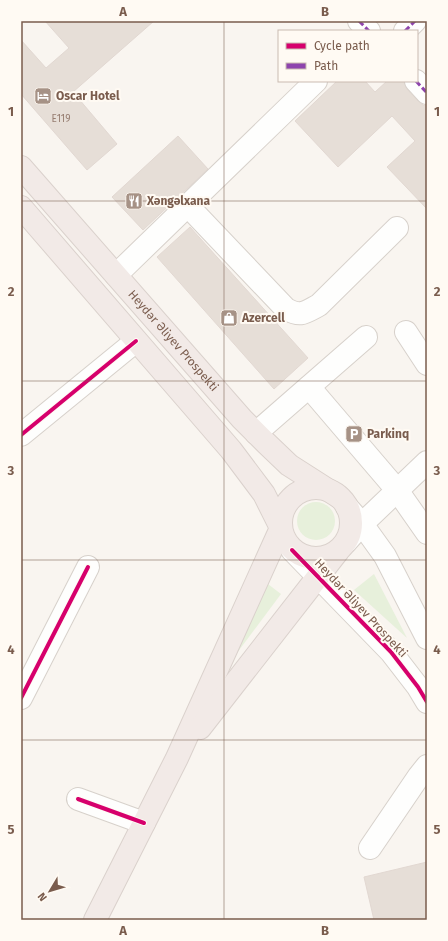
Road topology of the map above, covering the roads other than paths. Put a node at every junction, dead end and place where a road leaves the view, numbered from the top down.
1 (415, 21) edge
2 (406, 30) edge
3 (315, 82) edge
4 (417, 82) edge
5 (427, 93) edge
6 (21, 167) edge
7 (187, 205) junction
8 (21, 207) edge
9 (397, 228) dead end
10 (116, 275) junction
11 (406, 332) dead end
12 (366, 337) dead end
13 (136, 341) junction
14 (427, 364) edge
15 (309, 387) junction
16 (256, 433) junction
17 (21, 435) edge
18 (427, 462) edge
19 (397, 490) junction
20 (343, 502) junction
21 (362, 524) junction
22 (281, 528) junction
23 (427, 533) edge
24 (342, 547) junction
25 (292, 550) junction
26 (386, 556) junction
27 (88, 566) dead end
28 (318, 576) junction
29 (427, 614) edge
30 (427, 638) edge
31 (21, 698) edge
32 (427, 702) edge
33 (177, 758) junction
34 (427, 766) edge
35 (78, 799) dead end
36 (144, 823) junction
37 (370, 848) dead end
38 (95, 920) edge

1 - 2 street
3 - 7 street
4 - 5 street
6 - 10 highway, Heydər Əliyev Prospekti
7 - 9 street
7 - 10 street
8 - 13 highway
10 - 16 highway, Heydər Əliyev Prospekti
11 - 14 street
12 - 15 street
13 - 17 street
13 - 22 highway
15 - 16 street
15 - 19 street
16 - 20 highway, Heydər Əliyev Prospekti
18 - 19 street
19 - 21 street
19 - 23 street
20 - 21 street, Heydər Əliyev Prospekti
20 - 22 highway
20 - 24 highway
21 - 24 street
21 - 26 street, Heydər Əliyev Prospekti
22 - 25 highway
22 - 33 highway
24 - 25 highway
24 - 28 highway
25 - 28 street, Heydər Əliyev Prospekti
26 - 29 street
26 - 30 street, Heydər Əliyev Prospekti
27 - 31 street
28 - 32 street, Heydər Əliyev Prospekti
28 - 33 highway
33 - 36 highway
34 - 37 street
35 - 36 street
36 - 38 highway

